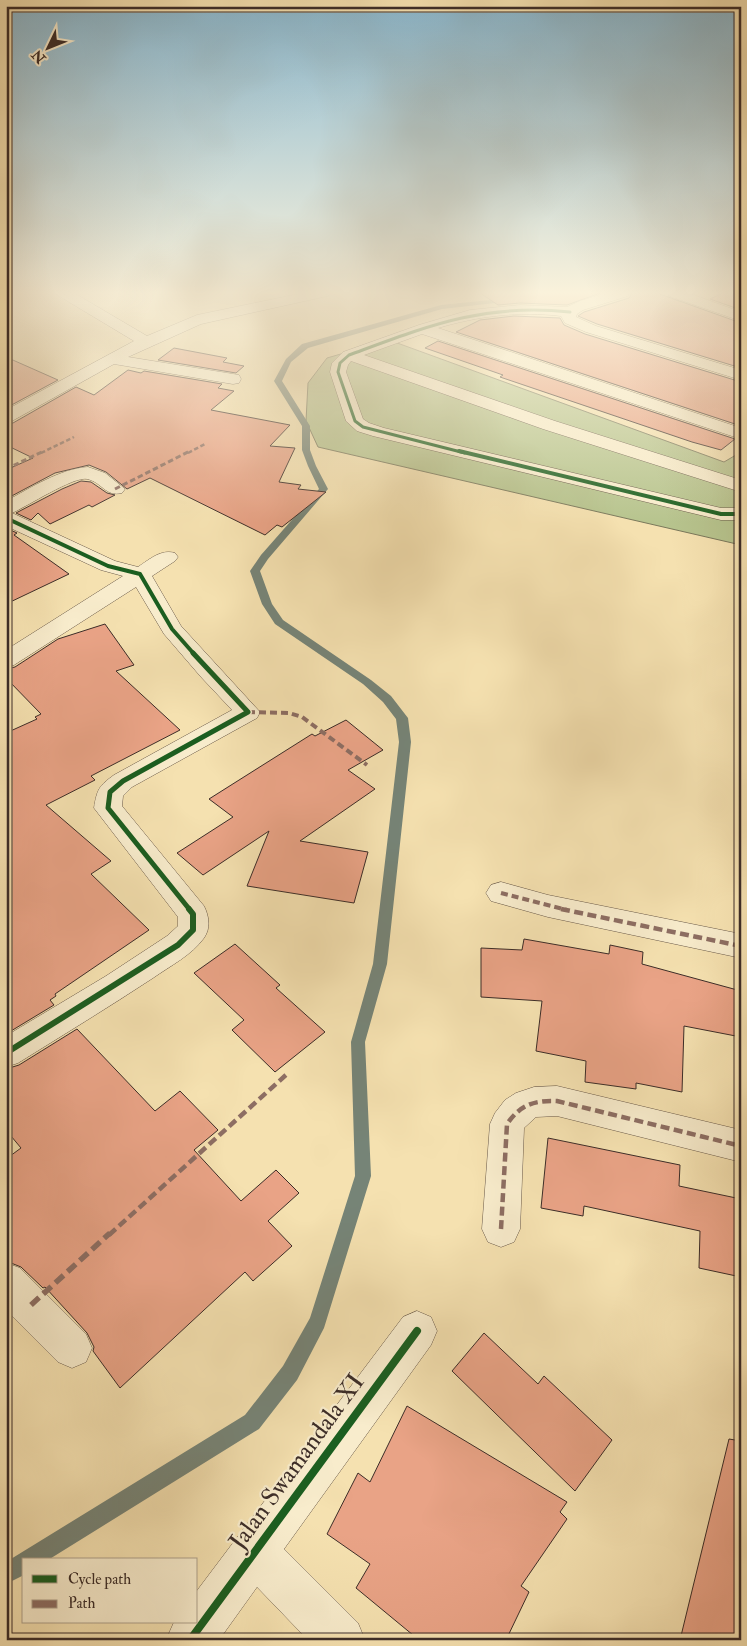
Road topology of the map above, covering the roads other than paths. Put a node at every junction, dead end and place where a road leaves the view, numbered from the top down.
1 (92, 370) edge
2 (181, 370) edge
3 (338, 370) edge
4 (391, 370) edge
5 (547, 370) edge
6 (724, 370) edge
7 (741, 375) edge
8 (233, 379) dead end
9 (6, 417) edge
10 (741, 434) edge
11 (741, 486) edge
12 (115, 489) dead end
13 (6, 508) edge
14 (741, 514) edge
15 (6, 518) edge
16 (168, 557) dead end
17 (140, 574) junction
18 (6, 660) edge
19 (501, 893) dead end
20 (741, 946) edge
21 (6, 1053) edge
22 (741, 1146) edge
23 (501, 1229) dead end
24 (6, 1282) edge
25 (417, 1331) dead end
26 (72, 1348) dead end
27 (255, 1552) junction
28 (190, 1640) edge
29 (341, 1640) edge

1 - 9 street
2 - 8 street
3 - 14 street
4 - 11 street
5 - 10 street
6 - 7 street
12 - 13 street
15 - 17 street
16 - 17 street
17 - 18 street
17 - 21 street
19 - 20 street
22 - 23 street
24 - 26 street
25 - 27 street, Jalan Swamandala XI
27 - 28 street, Jalan Swamandala XI
27 - 29 street

